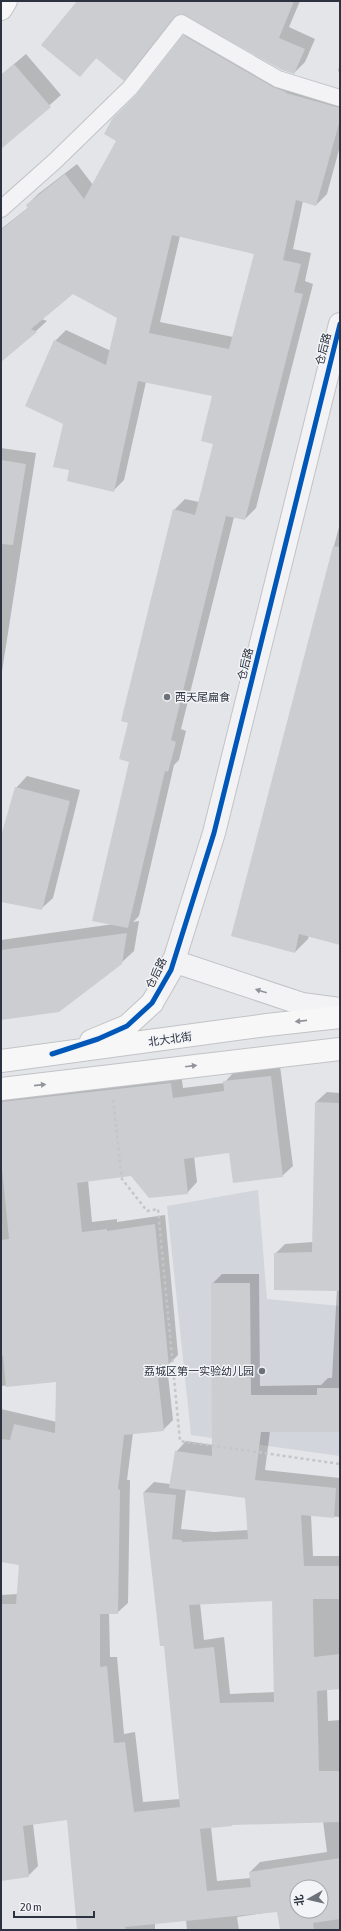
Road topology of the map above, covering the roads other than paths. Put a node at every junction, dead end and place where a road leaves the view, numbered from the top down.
1 (6, 1) edge
2 (1, 9) edge
3 (340, 98) edge
4 (1, 209) edge
5 (340, 324) edge
6 (337, 348) edge
7 (173, 961) junction
8 (152, 1003) joint
9 (340, 1010) edge
10 (340, 1017) edge
11 (340, 1049) edge
12 (52, 1054) junction
13 (1, 1061) edge
14 (1, 1089) edge

1 - 2 main road
3 - 4 lane
5 - 6 street, 仓后路
6 - 7 street, 仓后路
7 - 8 street, 仓后路
9 -> 7 street
8 - 12 main road
10 -> 12 main road, 北大北街
14 -> 11 main road
12 - 13 main road, 北大北街

